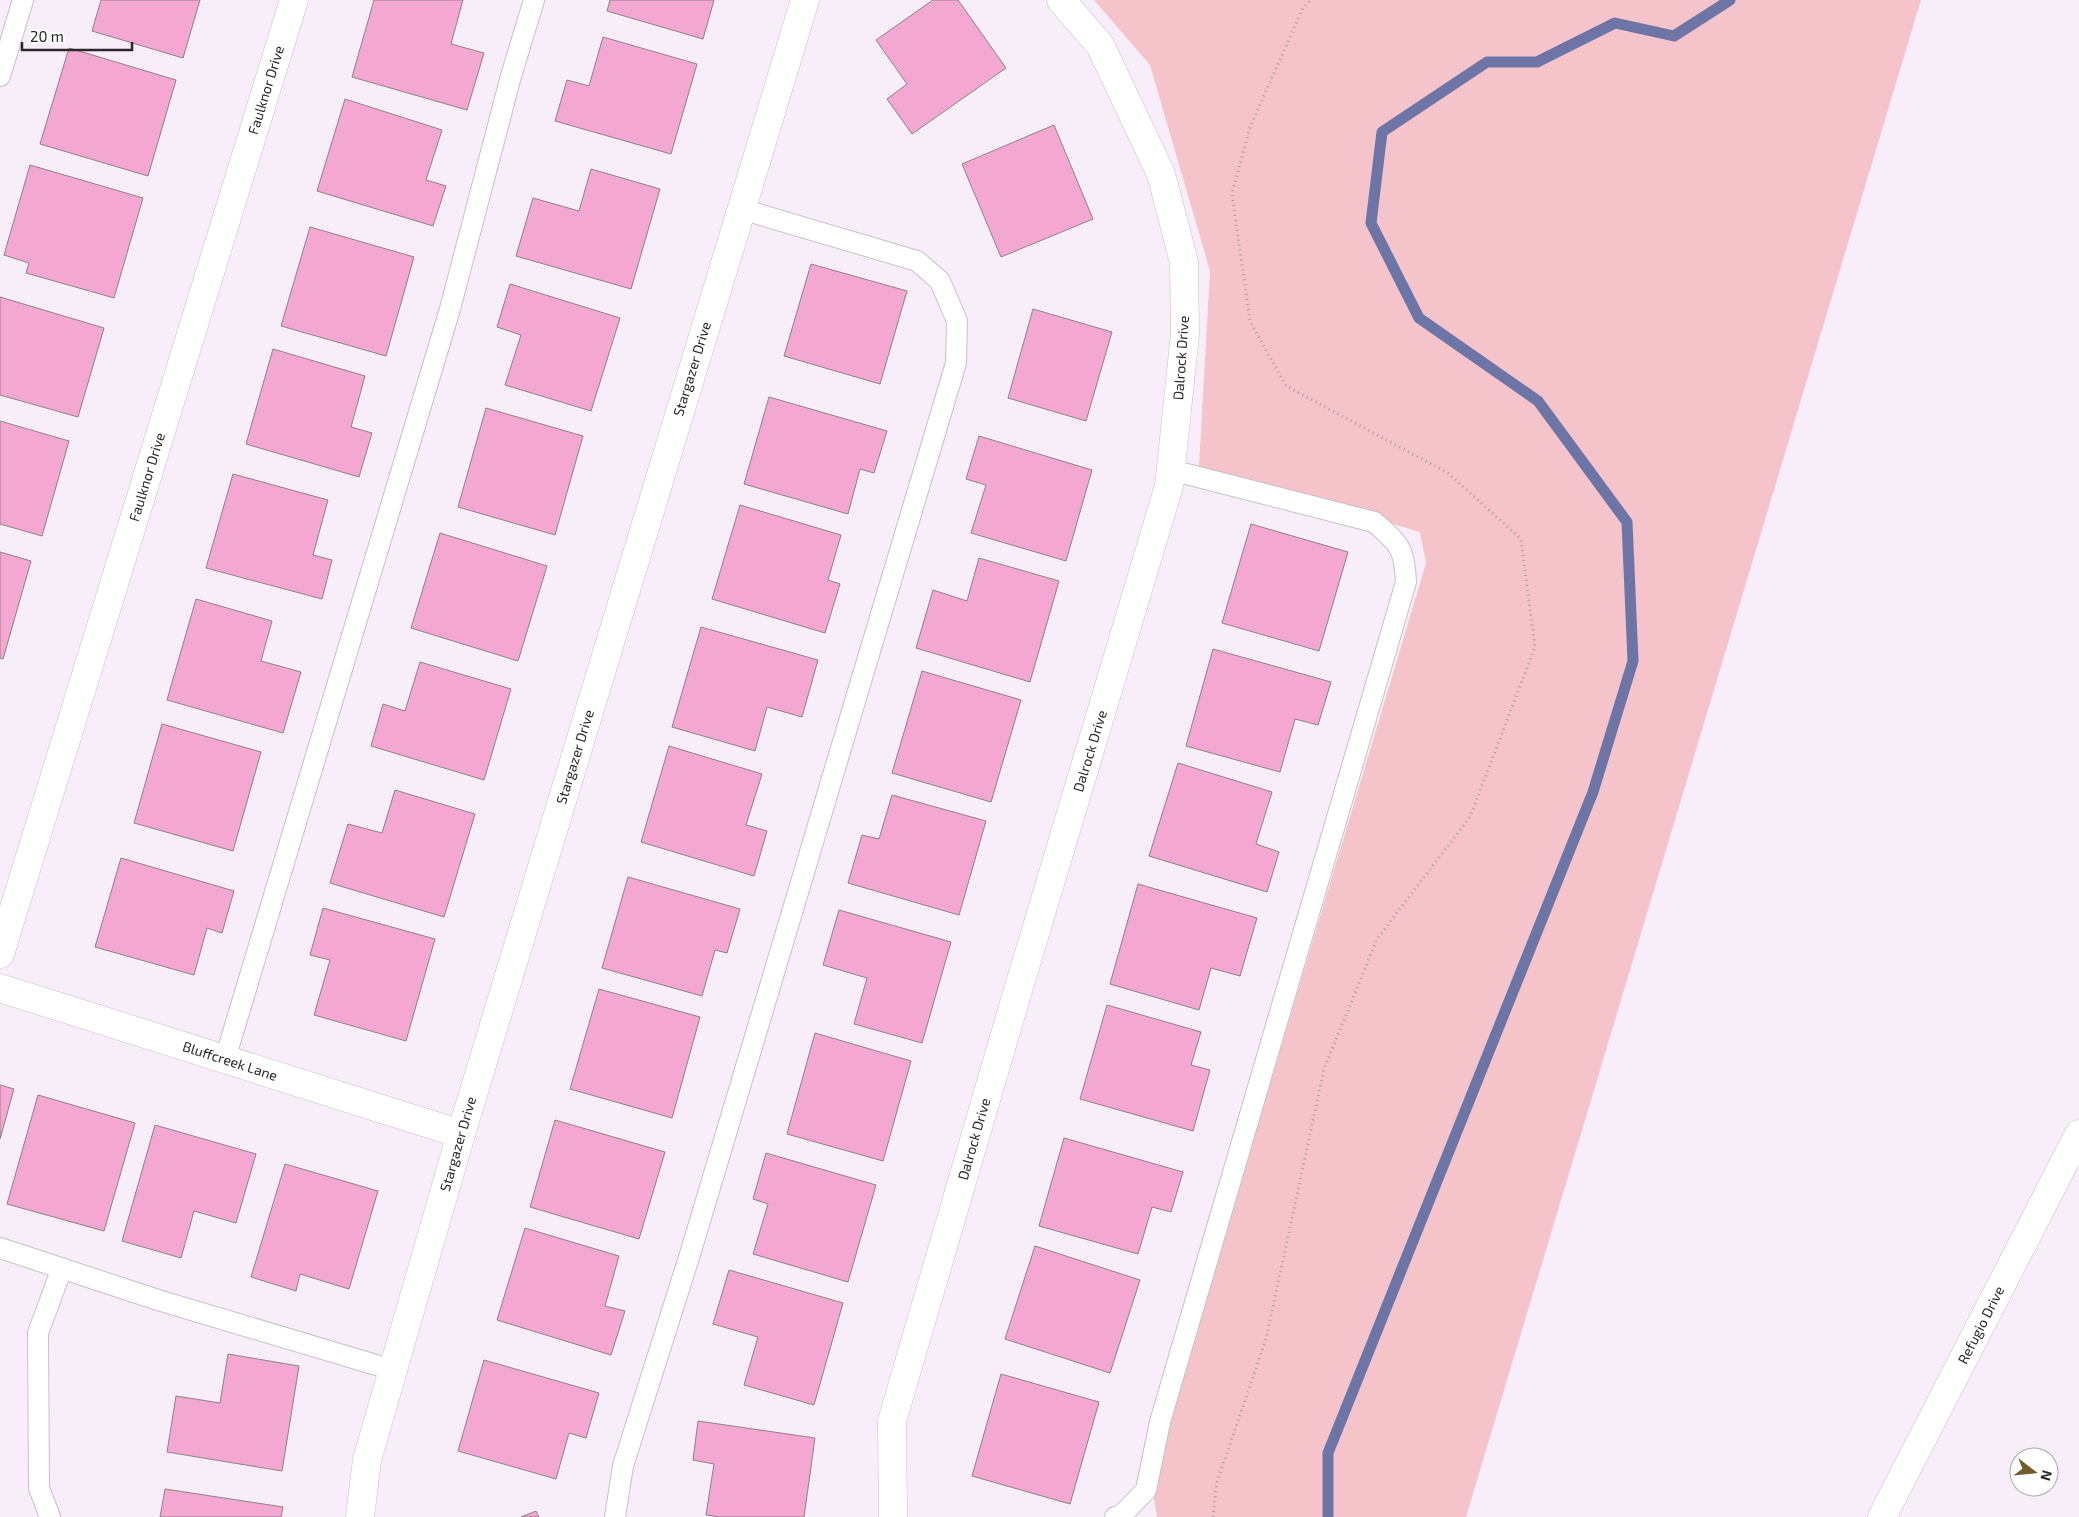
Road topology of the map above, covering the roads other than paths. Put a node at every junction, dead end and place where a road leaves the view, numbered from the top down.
1 (23, 0) edge
2 (294, 0) edge
3 (534, 0) edge
4 (806, 0) edge
5 (1060, 0) edge
6 (0, 76) edge
7 (741, 209) junction
8 (1171, 470) junction
9 (0, 954) edge
10 (0, 988) edge
11 (225, 1059) junction
12 (461, 1134) junction
13 (2079, 1134) edge
14 (0, 1248) edge
15 (62, 1268) junction
16 (393, 1370) junction
17 (50, 1517) edge
18 (360, 1517) edge
19 (615, 1517) edge
20 (894, 1517) edge
21 (1115, 1517) edge
22 (1882, 1517) edge

1 - 6 lane
2 - 9 street, Faulknor Drive
3 - 11 lane
4 - 7 street, Stargazer Drive
5 - 8 street, Dalrock Drive
7 - 12 street, Stargazer Drive
7 - 19 lane
8 - 20 street, Dalrock Drive
8 - 21 lane
10 - 11 street, Bluffcreek Lane
11 - 12 street, Bluffcreek Lane
12 - 16 street, Stargazer Drive
13 - 22 street, Refugio Drive
14 - 15 lane
15 - 16 lane
15 - 17 lane
16 - 18 street, Stargazer Drive

